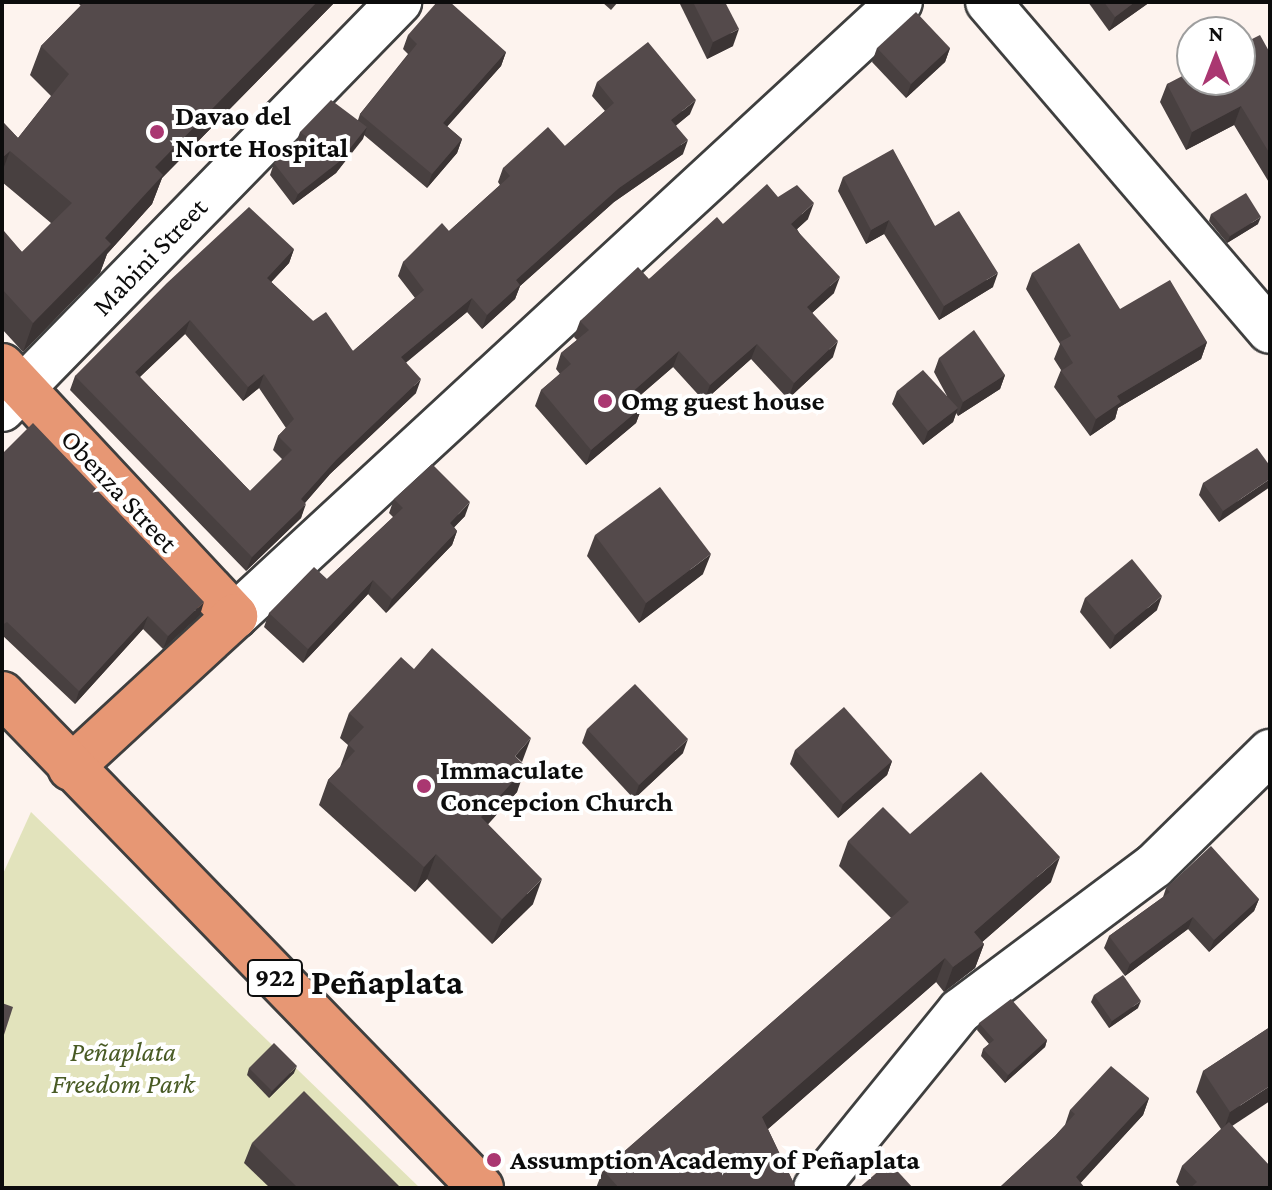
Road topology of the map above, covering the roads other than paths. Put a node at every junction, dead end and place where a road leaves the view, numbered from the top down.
1 (399, 2) edge
2 (900, 2) edge
3 (988, 2) edge
4 (1270, 331) edge
5 (9, 388) edge
6 (235, 616) junction
7 (2, 694) edge
8 (1265, 749) edge
9 (70, 768) junction
10 (481, 1188) edge
11 (816, 1188) edge

1 - 5 street, Mabini Street
2 - 6 street
3 - 4 street
5 - 6 main road, Obenza Street
6 - 9 main road
7 - 9 main road, 922
8 - 11 street
9 - 10 main road, 922

